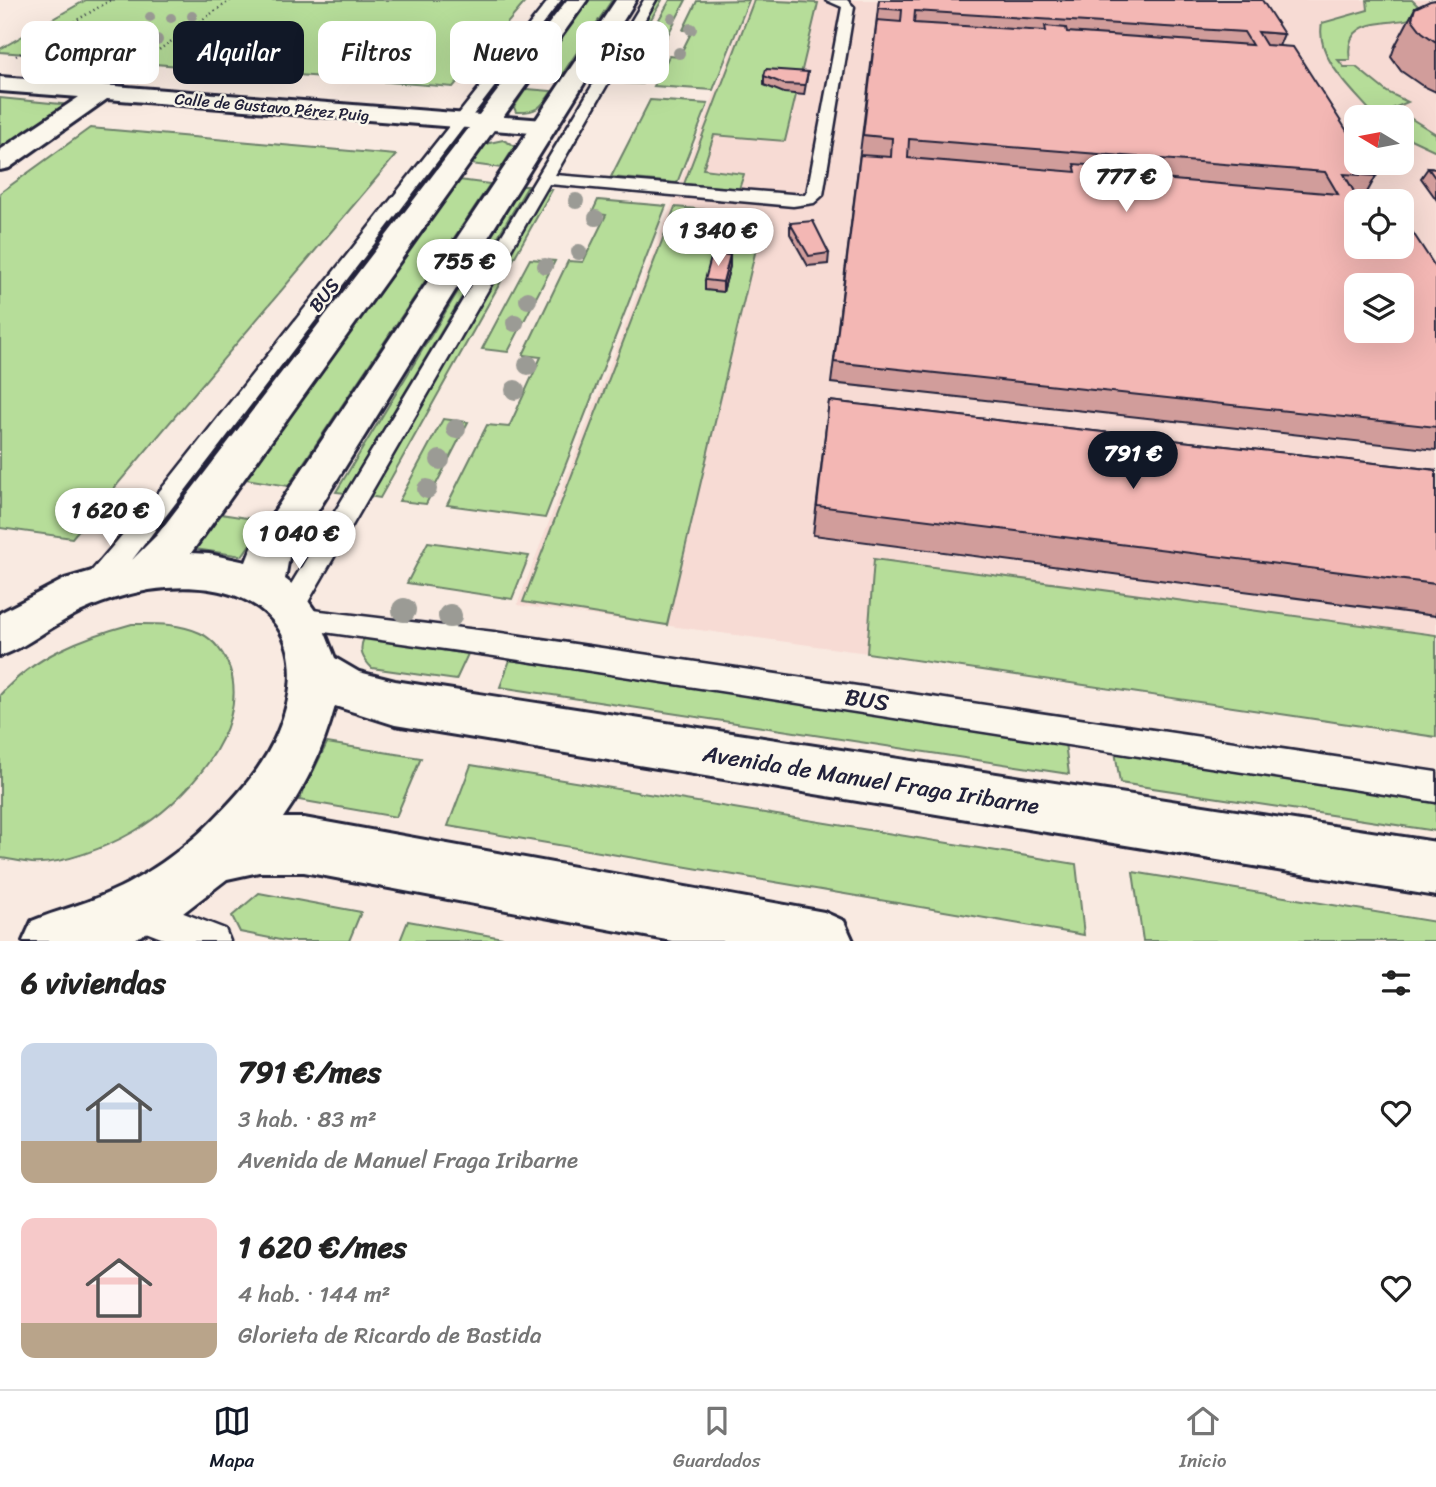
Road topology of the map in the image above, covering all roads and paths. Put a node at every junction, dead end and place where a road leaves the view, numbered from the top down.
1 (111, 0) edge
2 (231, 0) edge
3 (555, 0) edge
4 (577, 0) edge
5 (626, 0) edge
6 (650, 0) edge
7 (832, 0) edge
8 (159, 50) edge
9 (12, 58) dead end
10 (0, 84) edge
11 (101, 93) junction
12 (472, 122) junction
13 (544, 127) junction
14 (0, 162) edge
15 (545, 179) junction
16 (146, 573) junction
17 (91, 587) junction
18 (283, 604) junction
19 (20, 613) edge
20 (0, 637) edge
21 (314, 669) junction
22 (1436, 787) edge
23 (216, 855) junction
24 (1436, 869) edge
25 (113, 925) edge
26 (52, 941) edge
27 (213, 941) edge
28 (824, 941) edge

1 - 9 path
2 - 8 path
3 - 12 lane, BUS
4 - 12 street
5 - 13 street
6 - 15 lane
7 - 15 lane
10 - 11 street, Calle de Gustavo Pérez Puig
11 - 12 street, Calle de Gustavo Pérez Puig
11 - 14 street
12 - 13 street, Calle de Gustavo Pérez Puig
12 - 16 street
12 - 17 lane, BUS
13 - 18 street
15 - 18 lane
16 - 17 street
16 - 18 street
17 - 19 street
18 - 21 street
18 - 22 lane, BUS
19 - 20 street
21 - 23 street
21 - 24 street, Avenida de Manuel Fraga Iribarne
23 - 25 street
23 - 28 street
25 - 26 street
25 - 27 lane

